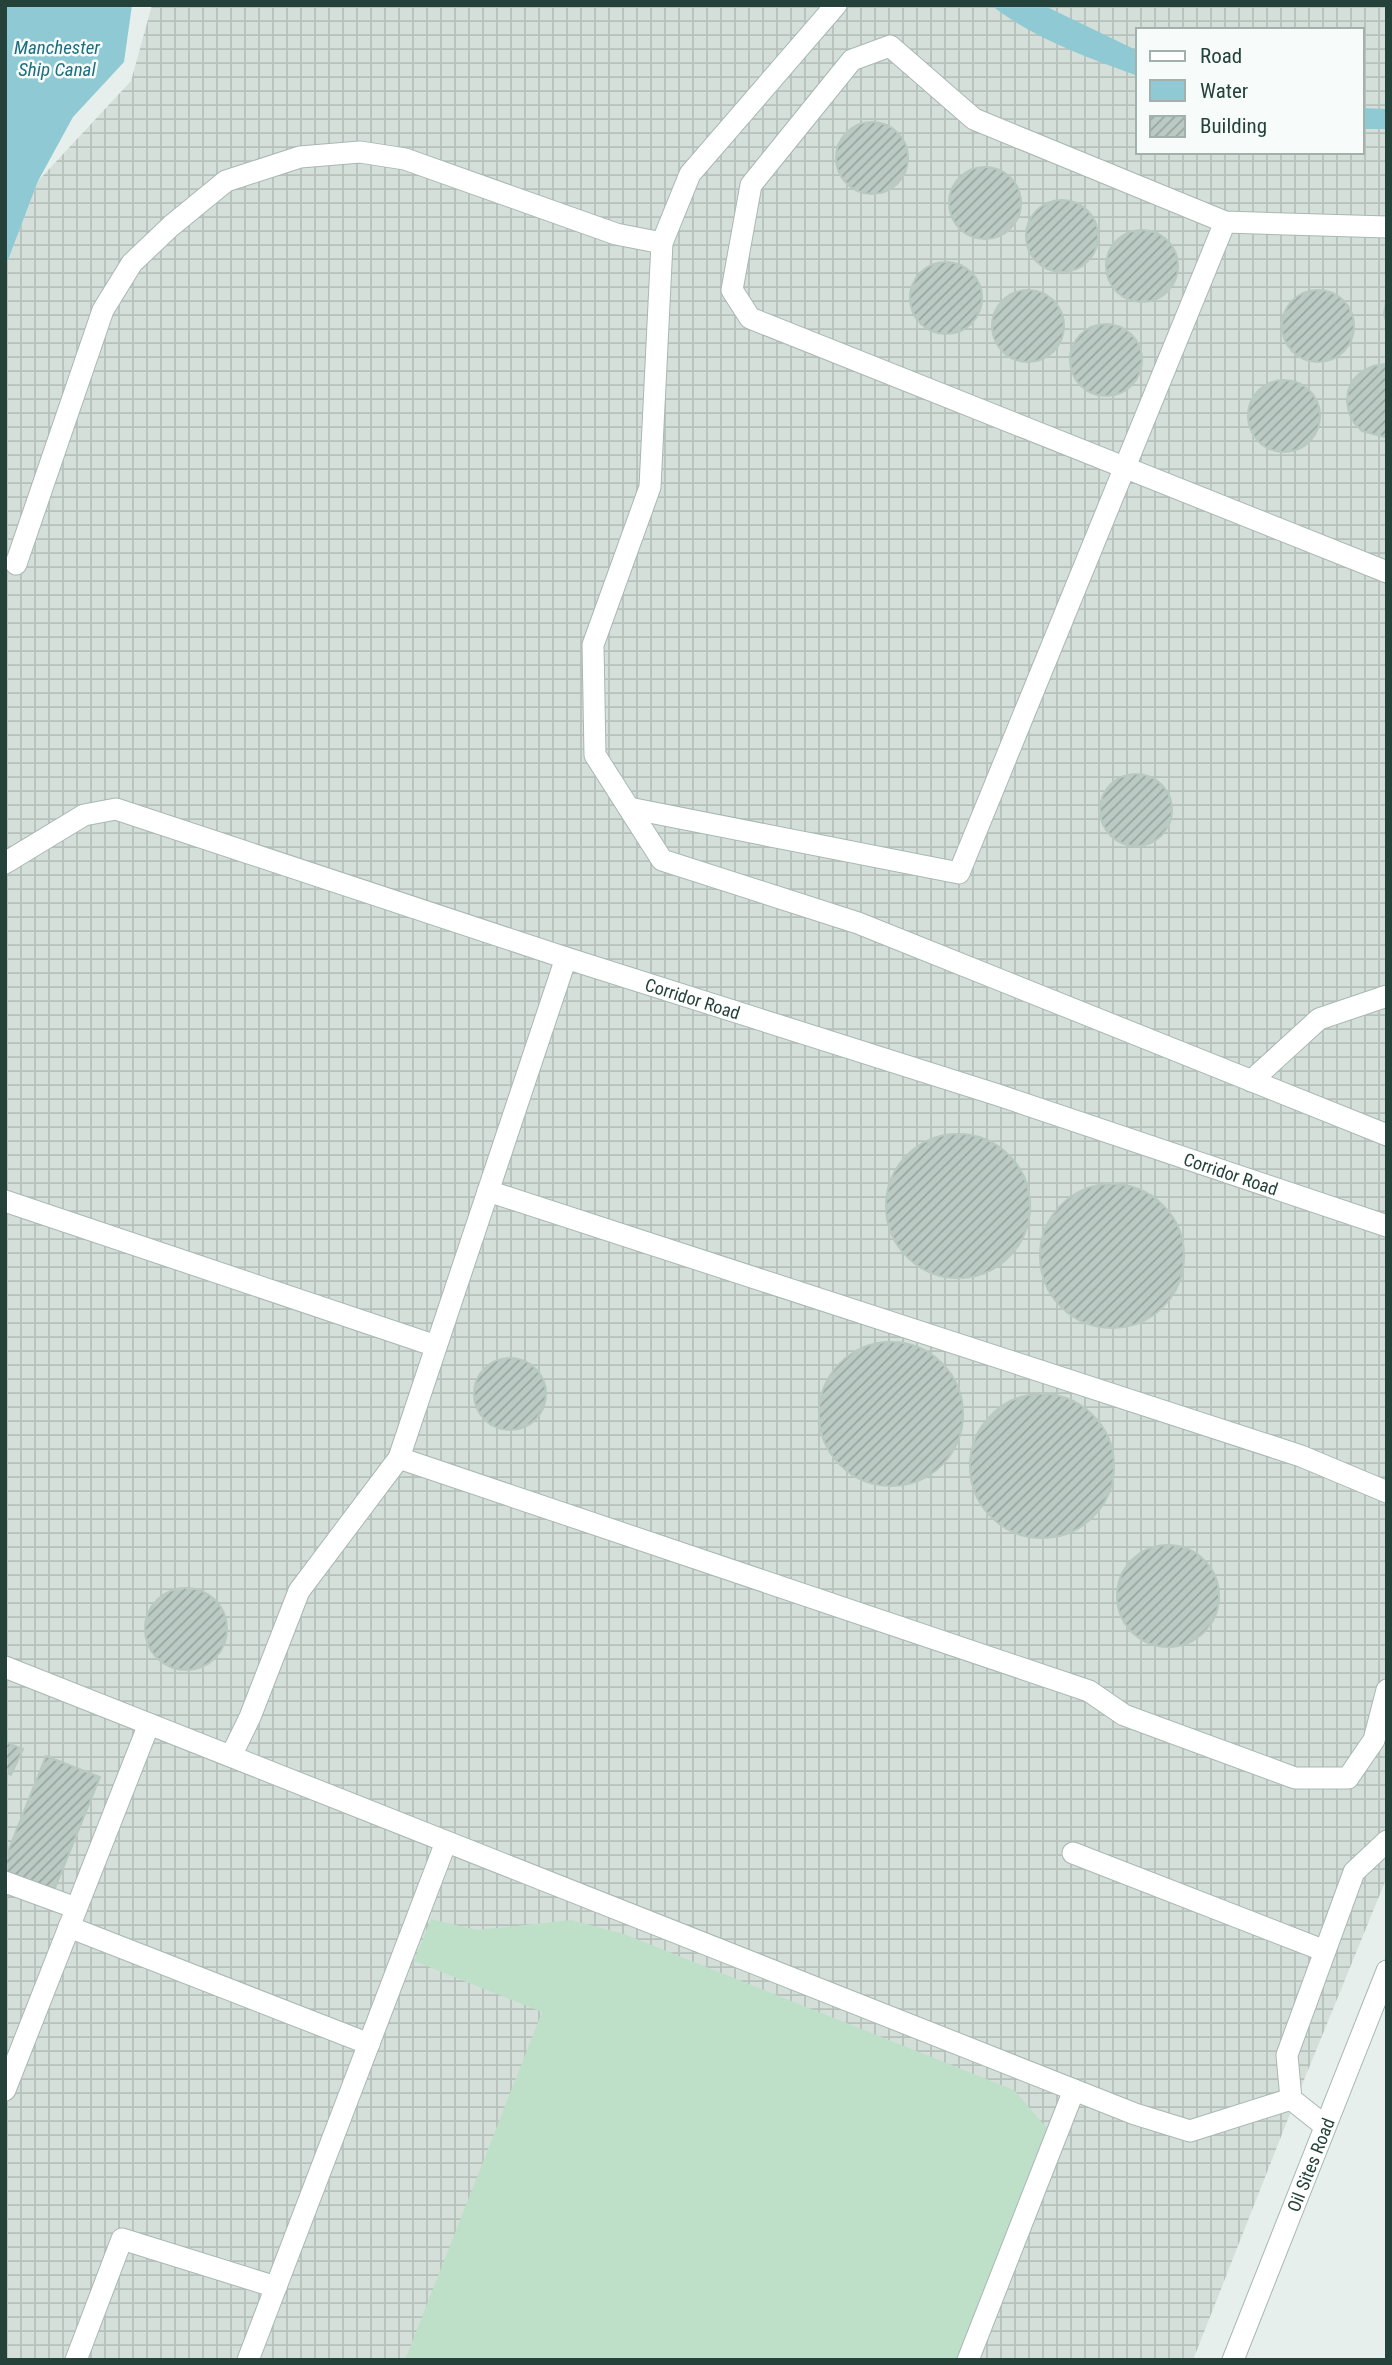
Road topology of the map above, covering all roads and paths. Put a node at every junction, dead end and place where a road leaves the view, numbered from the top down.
1 (836, 5) edge
2 (1225, 222) junction
3 (1387, 227) edge
4 (662, 243) junction
5 (1124, 468) junction
6 (16, 564) dead end
7 (1387, 572) edge
8 (629, 808) junction
9 (5, 863) edge
10 (566, 958) junction
11 (1387, 996) edge
12 (1251, 1081) junction
13 (1387, 1135) edge
14 (488, 1191) junction
15 (5, 1202) edge
16 (1387, 1226) edge
17 (436, 1346) junction
18 (399, 1458) junction
19 (1387, 1492) edge
20 (5, 1667) edge
21 (1387, 1689) edge
22 (149, 1724) junction
23 (230, 1756) junction
24 (1387, 1841) edge
25 (446, 1842) junction
26 (1073, 1853) dead end
27 (5, 1882) edge
28 (73, 1918) junction
29 (1325, 1951) junction
30 (1387, 1971) edge
31 (369, 2045) junction
32 (13, 2047) edge
33 (5, 2090) edge
34 (1074, 2090) junction
35 (1291, 2099) junction
36 (1325, 2126) junction
37 (276, 2287) junction
38 (76, 2360) edge
39 (248, 2360) edge
40 (968, 2360) edge
41 (1233, 2360) edge

1 - 4 street
2 - 3 street
2 - 5 street
2 - 5 street
4 - 6 street
4 - 8 street
5 - 7 street
5 - 8 street
8 - 12 street
9 - 10 street, Corridor Road
10 - 14 street
10 - 16 street, Corridor Road
11 - 12 street
12 - 13 street
14 - 17 street
14 - 19 street
15 - 17 street
17 - 18 street
18 - 21 street
18 - 23 street
20 - 22 street
22 - 23 street
22 - 28 street
23 - 25 street
24 - 29 street
25 - 31 street
25 - 34 street
26 - 29 street
27 - 28 street
28 - 31 street
28 - 32 street
29 - 35 street
30 - 36 street, Oil Sites Road
31 - 37 street
32 - 33 street
34 - 35 street
34 - 40 street
35 - 36 street
36 - 41 street, Oil Sites Road
37 - 38 street
37 - 39 street

